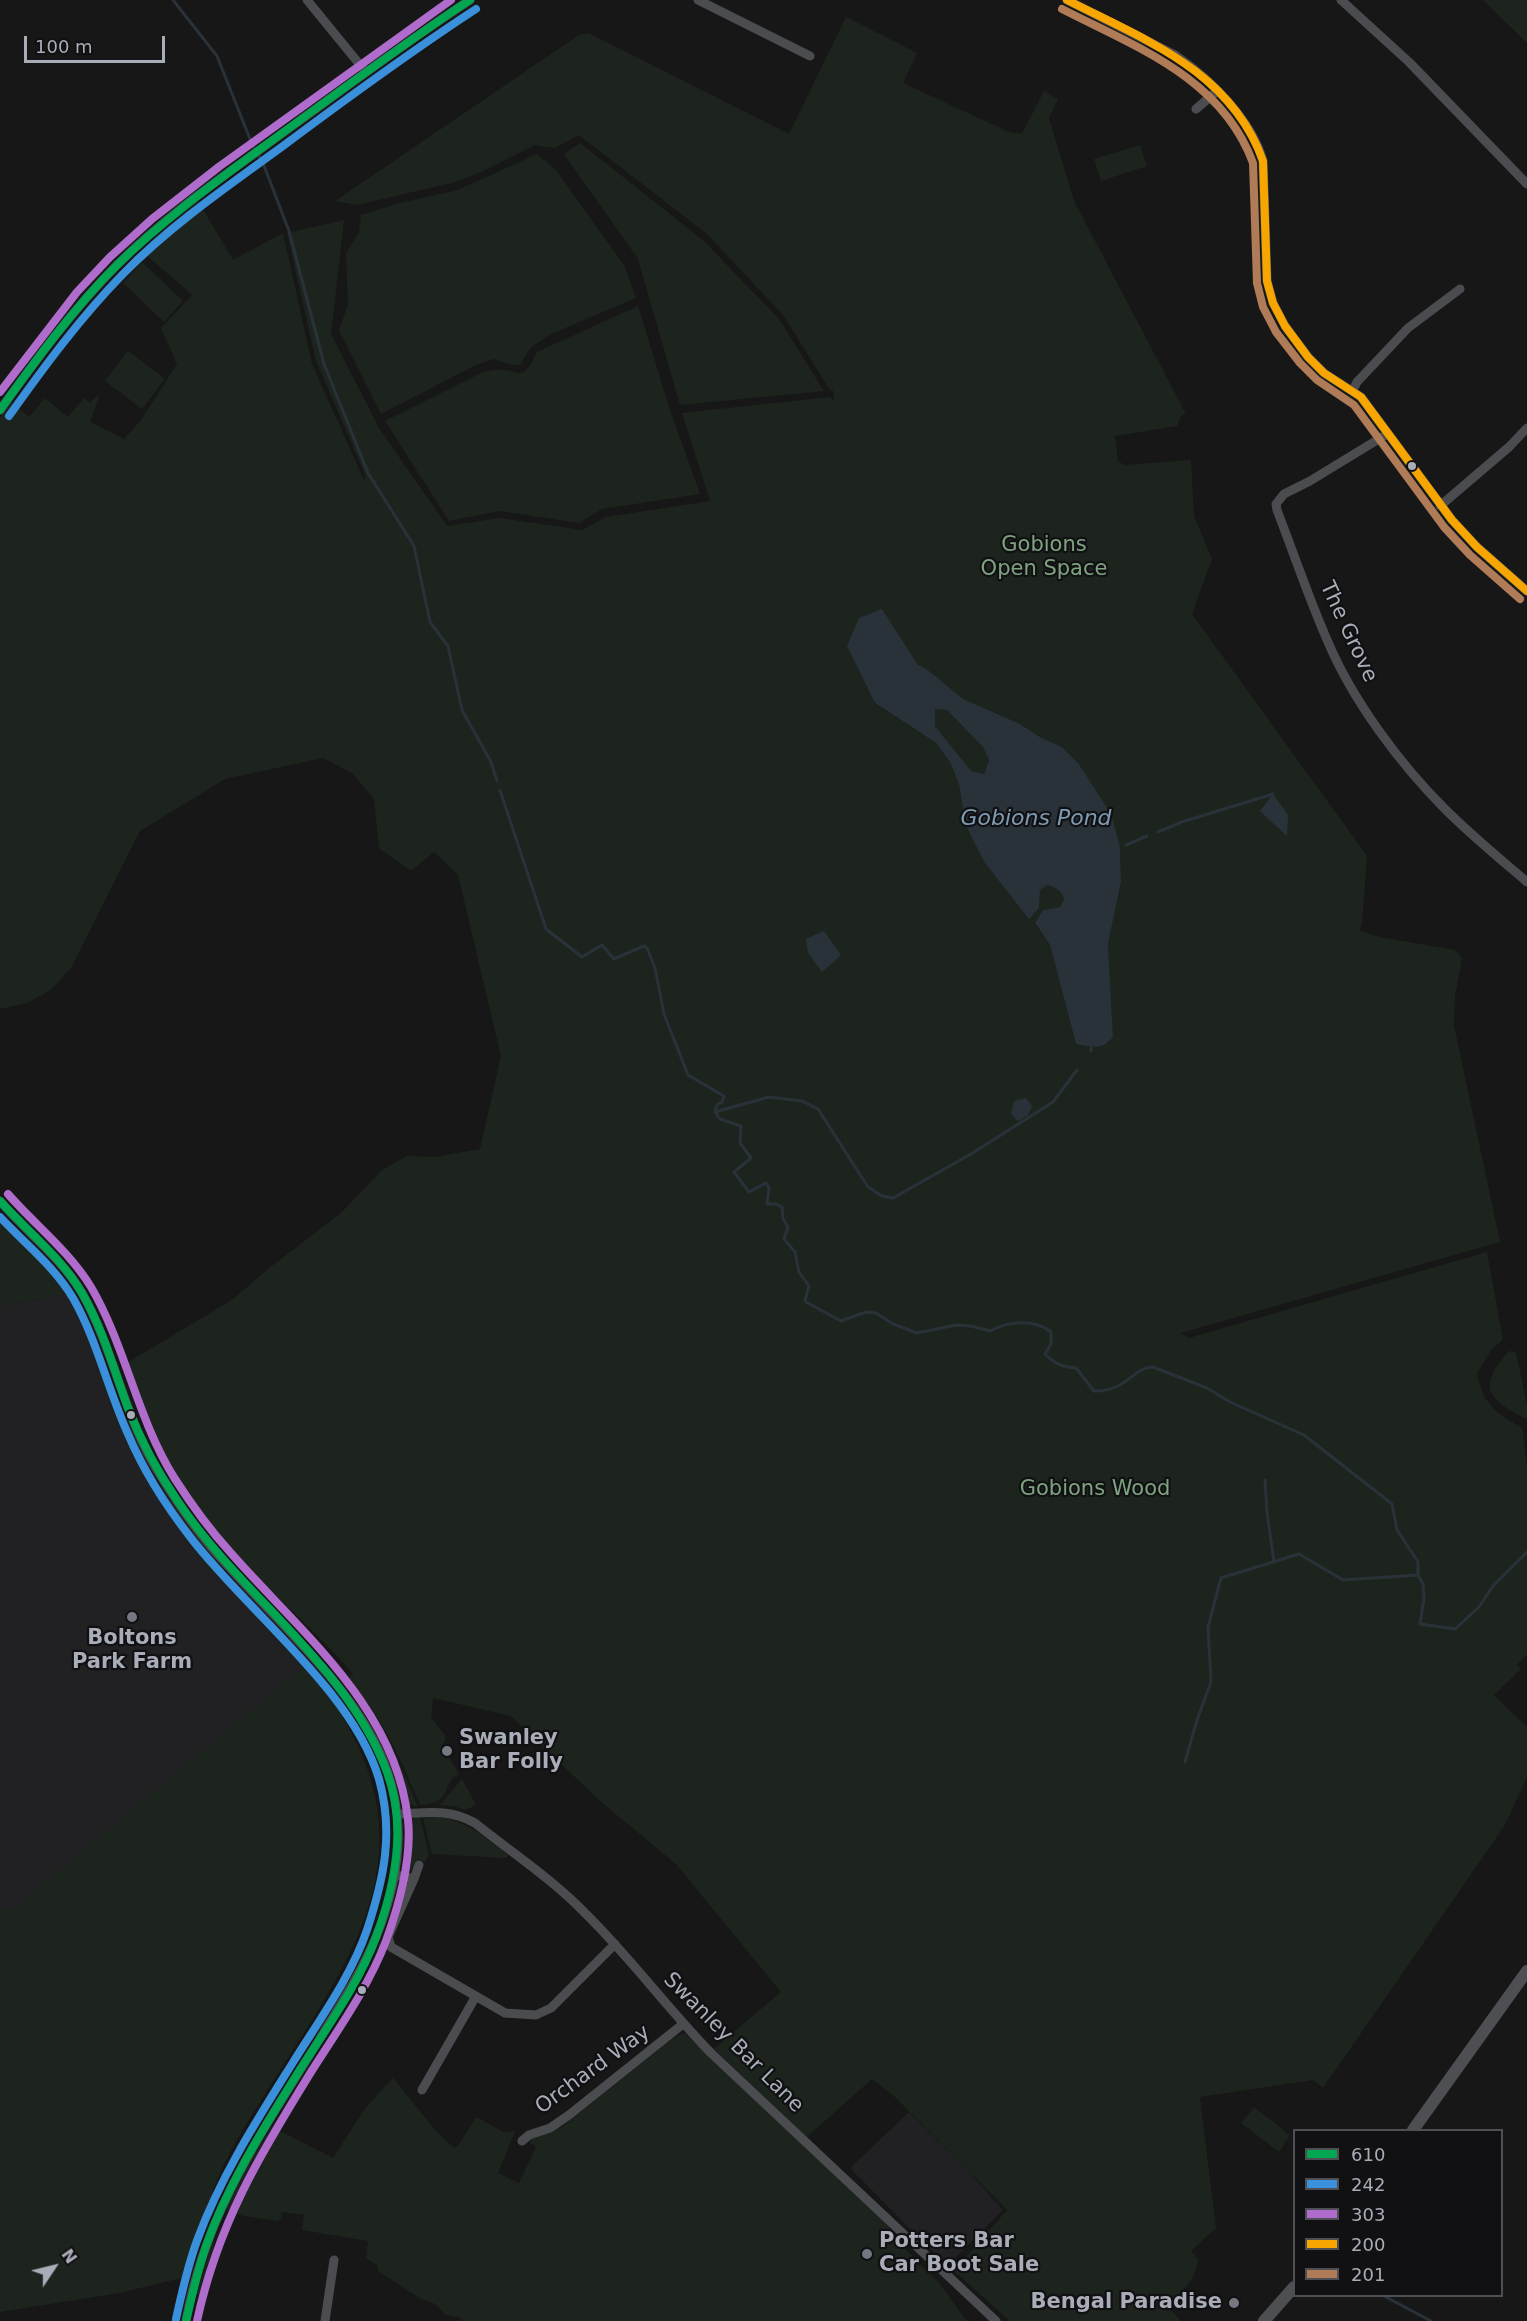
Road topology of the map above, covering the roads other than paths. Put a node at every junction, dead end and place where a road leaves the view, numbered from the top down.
1 (307, 0) edge
2 (470, 0) edge
3 (698, 0) edge
4 (1067, 0) edge
5 (1341, 0) edge
6 (810, 56) dead end
7 (365, 71) junction
8 (1217, 91) junction
9 (1196, 109) dead end
10 (1527, 184) edge
11 (1460, 289) dead end
12 (1353, 390) junction
13 (0, 411) edge
14 (1527, 428) edge
15 (1387, 434) junction
16 (1440, 506) junction
17 (1527, 591) edge
18 (1527, 882) edge
19 (0, 1201) edge
20 (398, 1814) junction
21 (419, 1865) dead end
22 (396, 1875) junction
23 (414, 1879) junction
24 (615, 1944) junction
25 (1527, 1971) edge
26 (476, 1996) junction
27 (683, 2024) junction
28 (422, 2090) dead end
29 (1414, 2129) edge
30 (522, 2141) dead end
31 (334, 2260) dead end
32 (1293, 2288) edge
33 (186, 2321) edge
34 (325, 2321) edge
35 (996, 2321) edge
36 (1264, 2321) edge

1 - 7 street
2 - 7 street
3 - 6 street
4 - 8 street
5 - 10 street
7 - 13 street
8 - 9 street
8 - 12 street
11 - 12 street
12 - 15 street
14 - 16 street
15 - 16 street
15 - 18 street, The Grove
16 - 17 street
19 - 20 street
20 - 22 street
20 - 24 street, Swanley Bar Lane
21 - 23 street
22 - 23 street
22 - 33 street
23 - 26 street
24 - 26 street
24 - 27 street, Swanley Bar Lane
25 - 29 main road
26 - 28 street
27 - 30 street, Orchard Way
27 - 35 street, Swanley Bar Lane
31 - 34 street
32 - 36 main road

